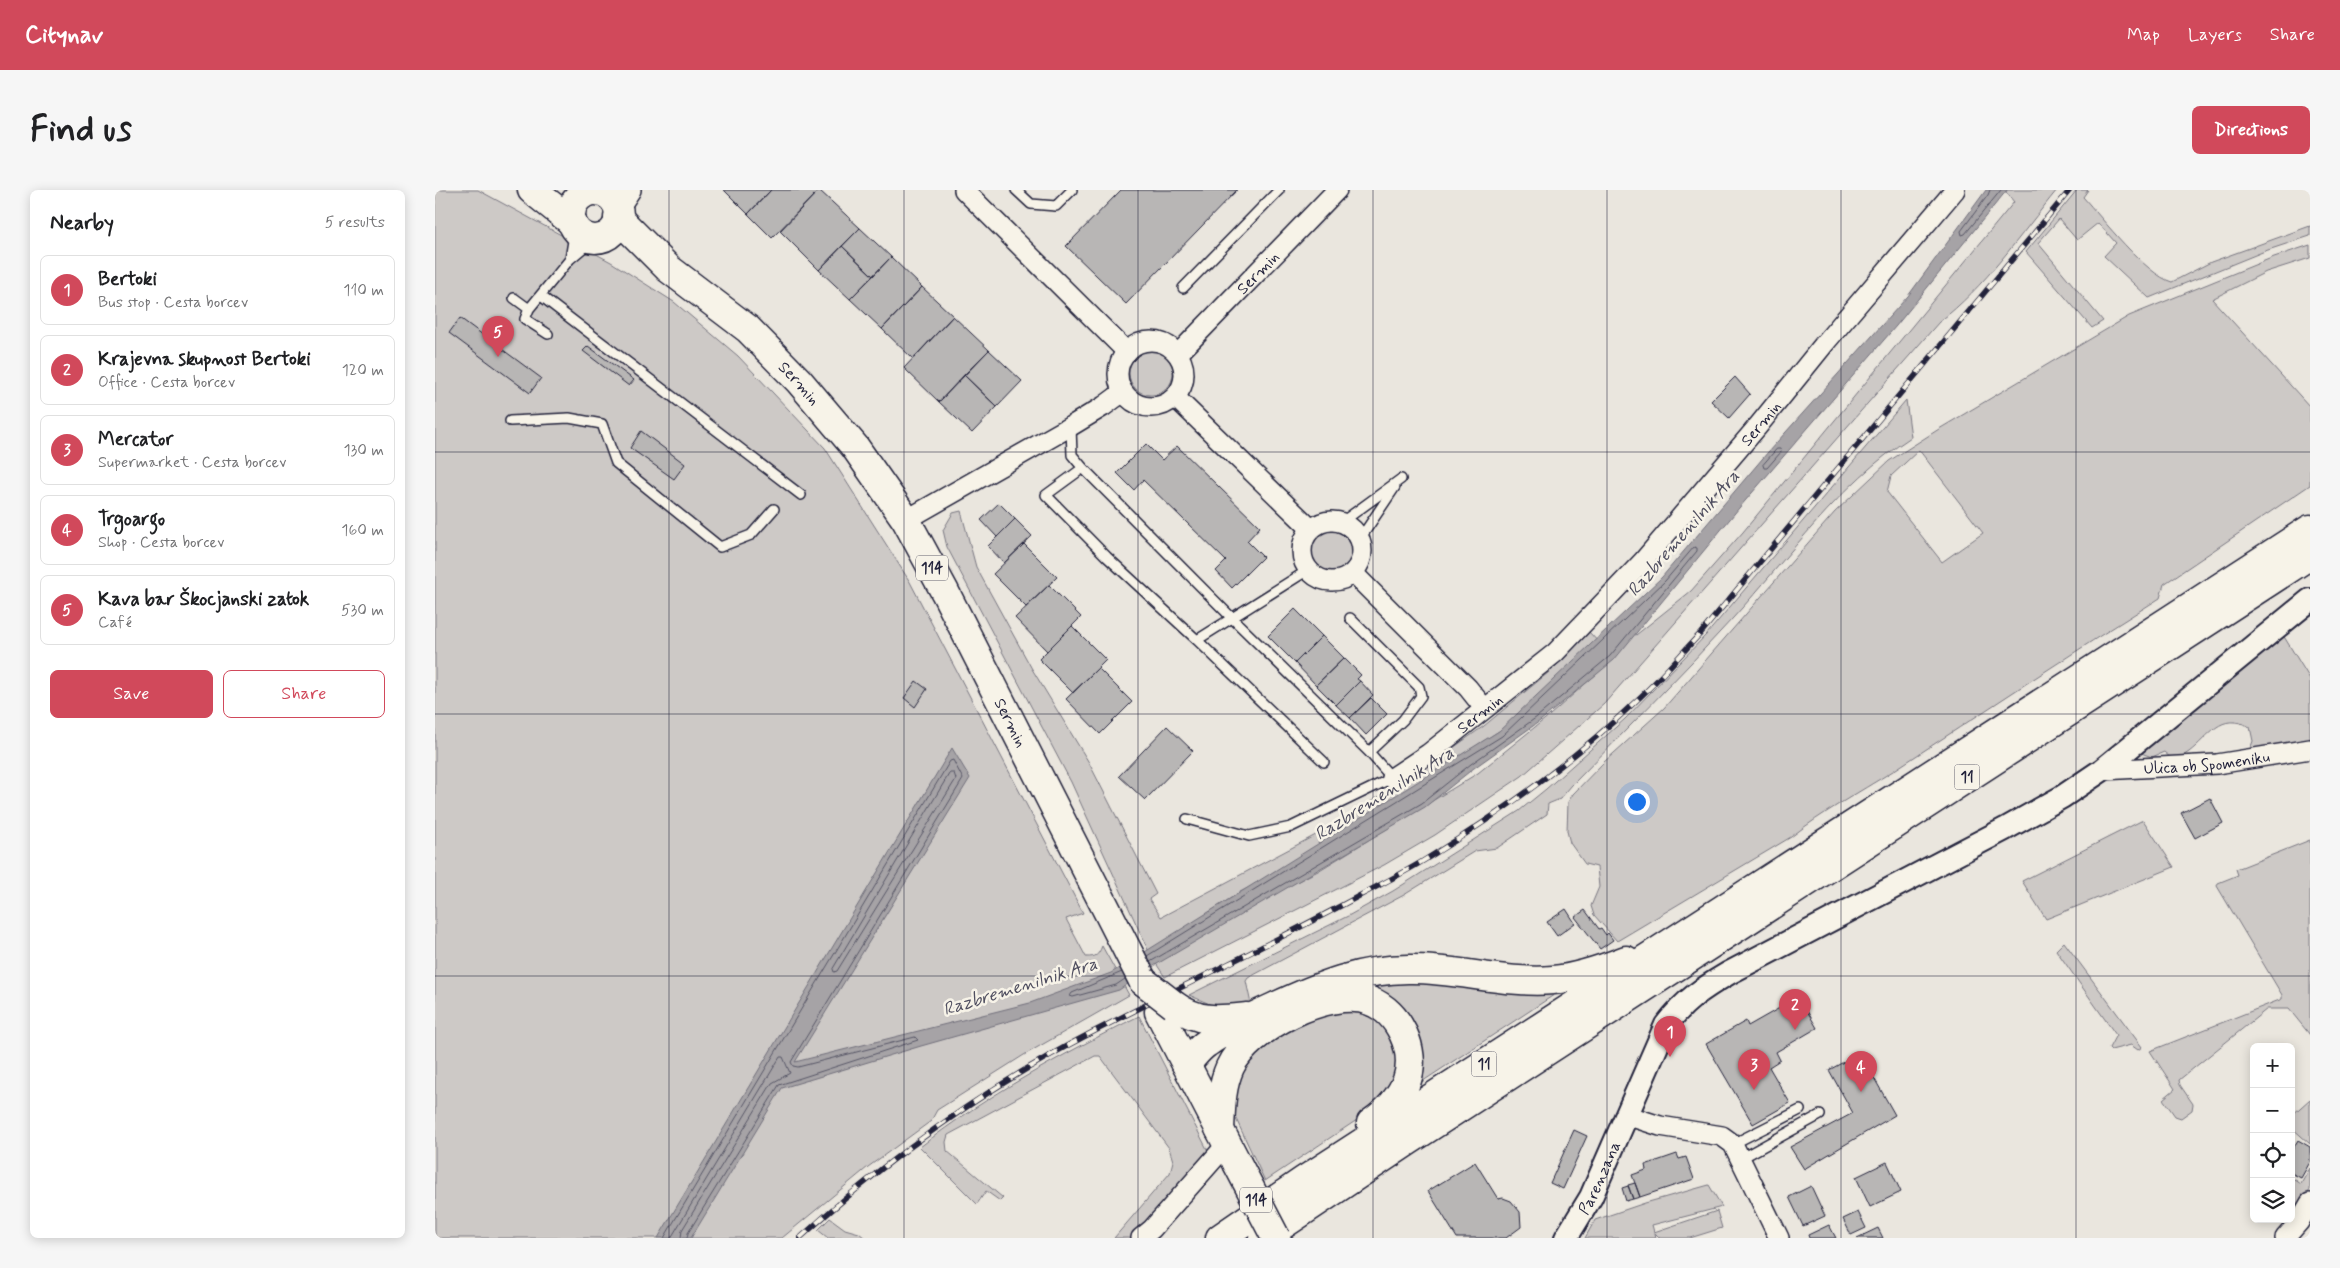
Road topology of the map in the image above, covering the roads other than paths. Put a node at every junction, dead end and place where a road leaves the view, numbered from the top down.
1 (533, 190) edge
2 (539, 190) edge
3 (964, 190) edge
4 (1016, 190) edge
5 (1072, 190) edge
6 (1279, 190) edge
7 (1337, 190) edge
8 (1955, 190) edge
9 (598, 209) edge
10 (570, 259) junction
11 (1183, 288) dead end
12 (541, 296) junction
13 (513, 298) dead end
14 (529, 309) junction
15 (548, 334) dead end
16 (1127, 352) junction
17 (1177, 354) junction
18 (1123, 392) junction
19 (1175, 397) junction
20 (510, 421) dead end
21 (1071, 426) junction
22 (1083, 468) junction
23 (801, 495) dead end
24 (773, 509) dead end
25 (906, 520) junction
26 (1342, 522) junction
27 (1311, 529) junction
28 (2310, 529) edge
29 (1360, 539) junction
30 (2310, 555) edge
31 (1308, 570) junction
32 (1353, 572) junction
33 (2310, 600) edge
34 (1232, 618) junction
35 (1349, 618) dead end
36 (1197, 640) junction
37 (1484, 708) junction
38 (2310, 749) edge
39 (1369, 752) junction
40 (1324, 762) dead end
41 (2102, 770) junction
42 (1392, 778) junction
43 (1187, 819) dead end
44 (1665, 947) junction
45 (1167, 1009) junction
46 (1253, 1016) junction
47 (1239, 1052) junction
48 (1186, 1064) junction
49 (1800, 1110) dead end
50 (1626, 1115) junction
51 (1820, 1115) dead end
52 (1228, 1145) junction
53 (1736, 1151) junction
54 (1348, 1181) junction
55 (1303, 1182) junction
56 (2310, 1203) edge
57 (1141, 1238) edge
58 (1220, 1238) edge
59 (1263, 1238) edge
60 (1276, 1238) edge
61 (1282, 1238) edge
62 (1566, 1238) edge
63 (1779, 1238) edge
64 (2285, 1238) edge

1 - 9 main road, 114
2 - 9 main road, 114
3 - 16 street
4 - 5 lane
6 - 11 lane
7 - 17 street, Sermin
8 - 37 street, Sermin
9 - 10 lane
9 - 10 lane
9 - 25 main road, Sermin / 114
10 - 12 lane
12 - 14 lane
12 - 23 lane
13 - 14 lane
14 - 15 lane
16 - 17 street
16 - 18 street
17 - 19 street
18 - 19 street
18 - 21 street
19 - 27 street
20 - 24 lane
21 - 22 lane
21 - 25 street
22 - 34 lane
22 - 36 lane
25 - 45 main road, Sermin / 114, bridge
26 - 27 street
26 - 29 street
26 - 29 lane
27 - 31 street
28 - 44 main road, 11
29 - 32 street
30 - 54 main road, 11
31 - 32 street
31 - 34 lane
32 - 37 street
33 - 41 street, Parenzana
34 - 36 lane
34 - 39 lane
35 - 39 lane
36 - 40 lane
37 - 42 street, Sermin
38 - 41 street, Ulica ob Spomeniku
39 - 42 lane
41 - 50 street, Parenzana
42 - 43 lane
44 - 46 main road
44 - 55 main road, 11
45 - 46 main road
45 - 48 main road, 114
46 - 48 main road
47 - 48 main road
47 - 52 main road
47 - 55 main road
48 - 52 main road, 114
49 - 53 lane
50 - 53 street
50 - 62 street, Parenzana
51 - 53 lane
52 - 57 street
52 - 60 main road, 114, bridge
53 - 63 street
54 - 59 main road, 11
54 - 61 main road
55 - 58 main road, 11
56 - 64 street

